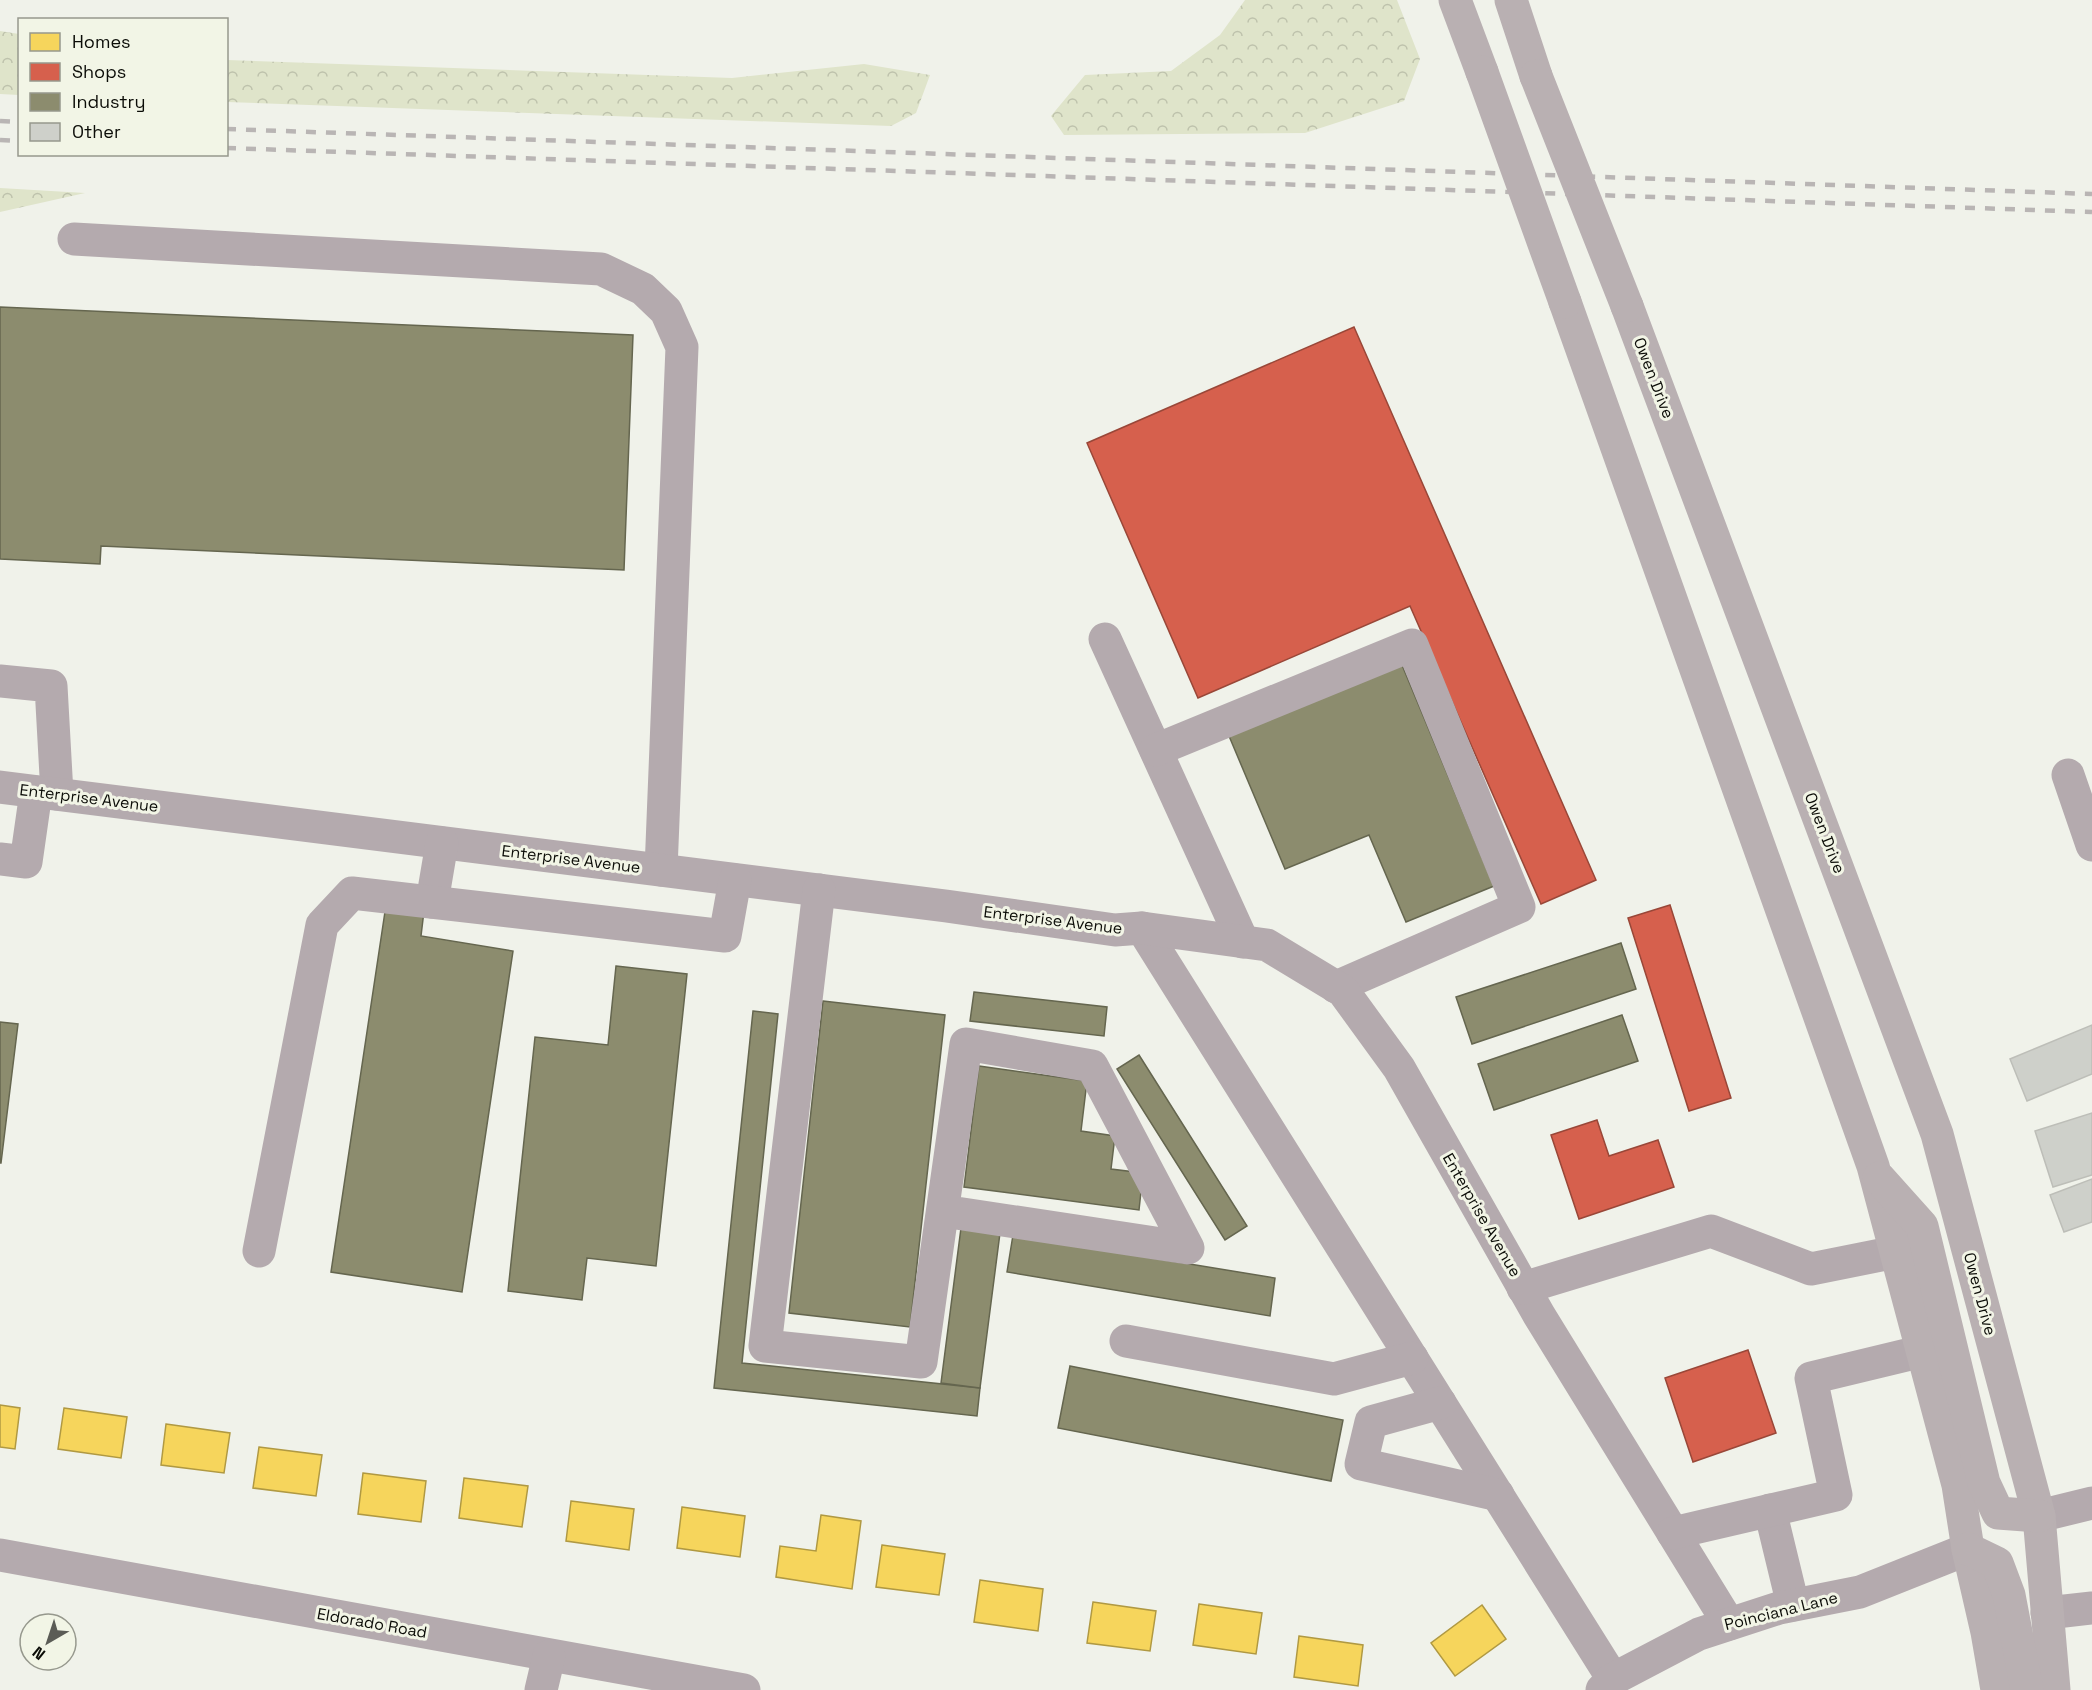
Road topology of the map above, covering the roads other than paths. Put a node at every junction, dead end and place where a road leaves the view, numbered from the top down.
1 (1455, 0) edge
2 (1511, 0) edge
3 (74, 239) dead end
4 (1105, 639) dead end
5 (0, 681) edge
6 (1156, 750) junction
7 (2068, 775) dead end
8 (0, 787) edge
9 (47, 793) junction
10 (442, 843) junction
11 (2092, 844) edge
12 (0, 859) edge
13 (661, 870) junction
14 (735, 880) junction
15 (819, 890) junction
16 (432, 903) junction
17 (1142, 928) junction
18 (1243, 942) junction
19 (1336, 987) junction
20 (1875, 1175) junction
21 (943, 1211) junction
22 (260, 1251) dead end
23 (1896, 1252) junction
24 (1523, 1288) junction
25 (1126, 1341) dead end
26 (1923, 1351) junction
27 (1412, 1358) junction
28 (1440, 1403) junction
29 (1498, 1495) junction
30 (2092, 1503) edge
31 (1770, 1510) junction
32 (2039, 1516) junction
33 (1673, 1533) junction
34 (1968, 1549) junction
35 (0, 1555) edge
36 (1793, 1605) junction
37 (2092, 1608) edge
38 (2048, 1613) junction
39 (1729, 1624) junction
40 (549, 1656) junction
41 (1608, 1684) edge
42 (541, 1690) edge
43 (744, 1690) edge
44 (1997, 1690) edge
45 (2027, 1690) edge
46 (2054, 1690) edge

1 - 20 highway, bridge
2 - 32 highway, Owen Drive, bridge
3 - 13 street
4 - 6 street
5 - 9 street
6 - 18 street
6 - 19 street
7 - 11 street
8 - 9 street, Enterprise Avenue
9 - 10 street, Enterprise Avenue
9 - 12 street
10 - 13 street, Enterprise Avenue
10 - 16 street
13 - 14 street, Enterprise Avenue
14 - 15 street, Enterprise Avenue
14 - 16 street
15 - 17 street, Enterprise Avenue
15 - 21 street
16 - 22 street
17 - 18 street, Enterprise Avenue
17 - 27 street, Enterprise Avenue
18 - 19 street, Enterprise Avenue
19 - 24 street, Enterprise Avenue
20 - 23 highway
20 - 32 highway
21 - 21 street
23 - 24 street
23 - 26 highway
24 - 33 street, Enterprise Avenue
25 - 27 street
26 - 31 street
26 - 34 highway
27 - 28 street, Enterprise Avenue
28 - 29 street, Enterprise Avenue
28 - 29 street
29 - 41 street, Enterprise Avenue
30 - 32 street
31 - 33 street
31 - 36 street
32 - 38 highway, Owen Drive
33 - 39 street, Enterprise Avenue
34 - 36 street, Poinciana Lane
34 - 44 highway
34 - 45 highway
35 - 40 street, Eldorado Road
36 - 39 street, Poinciana Lane
37 - 38 street
38 - 46 highway, Owen Drive
39 - 41 street, Poinciana Lane
40 - 42 street
40 - 43 street, Eldorado Road

